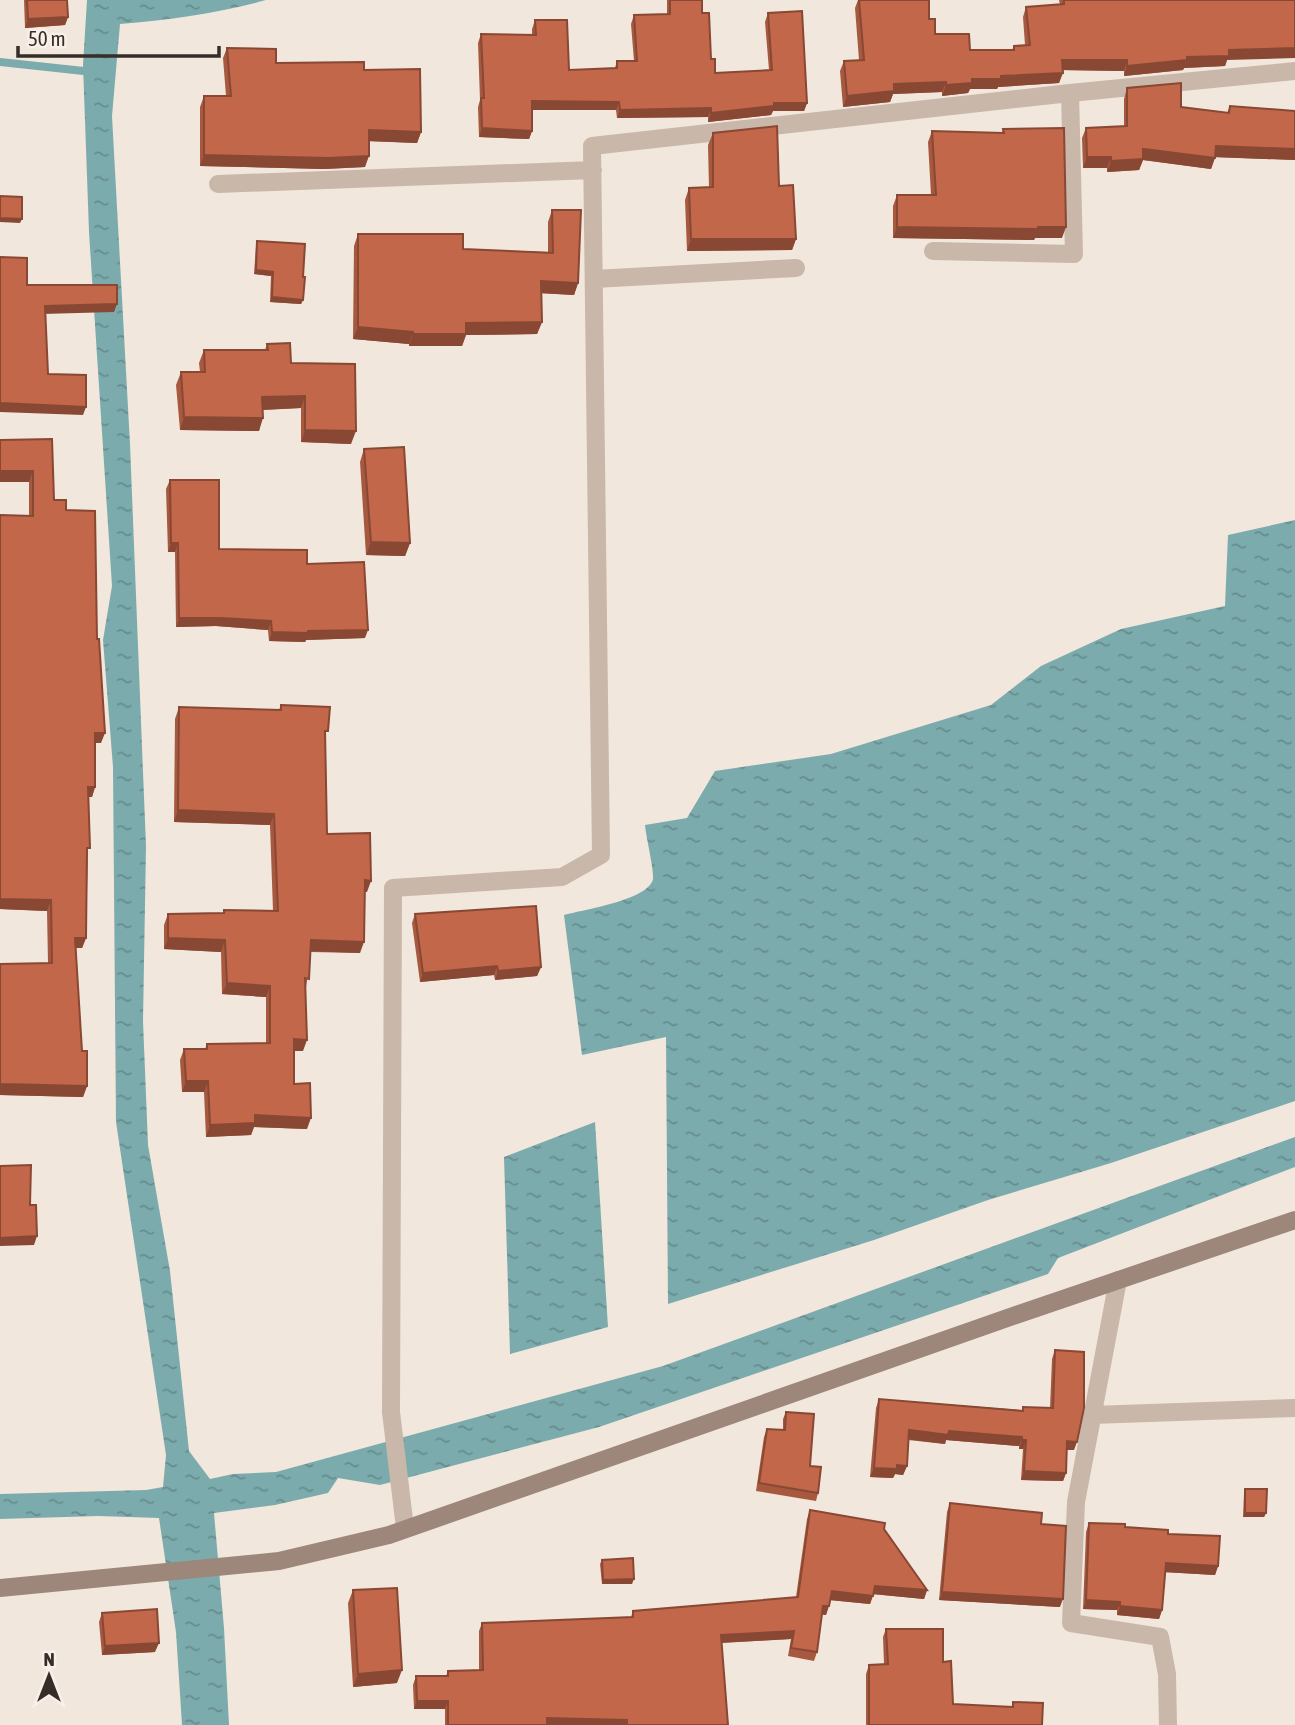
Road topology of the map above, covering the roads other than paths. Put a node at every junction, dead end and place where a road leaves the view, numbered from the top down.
1 (1295, 71) edge
2 (1070, 93) junction
3 (593, 170) junction
4 (218, 184) dead end
5 (933, 251) dead end
6 (796, 268) dead end
7 (594, 279) junction
8 (1295, 1220) edge
9 (1118, 1280) junction
10 (1295, 1408) edge
11 (1092, 1415) junction
12 (405, 1528) junction
13 (0, 1588) edge
14 (1168, 1725) edge

1 - 2 street
2 - 3 street
2 - 5 street
3 - 4 street
3 - 7 street
6 - 7 street
7 - 12 street
8 - 9 street
9 - 11 street
9 - 12 street
10 - 11 street
11 - 14 street
12 - 13 street

